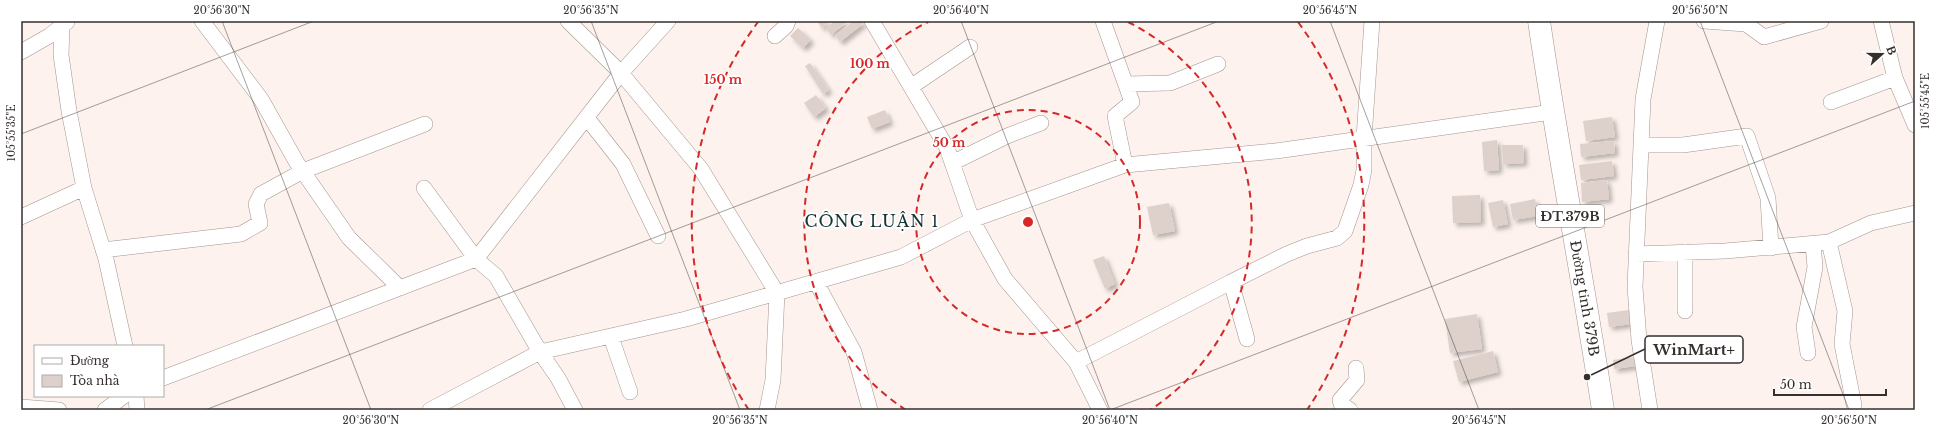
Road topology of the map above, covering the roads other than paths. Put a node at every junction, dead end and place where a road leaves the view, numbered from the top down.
1 (202, 21) edge
2 (668, 21) edge
3 (788, 21) edge
4 (872, 21) edge
5 (1103, 21) edge
6 (1372, 21) edge
7 (1538, 21) edge
8 (1657, 21) edge
9 (1704, 21) edge
10 (1821, 21) edge
11 (1881, 21) edge
12 (571, 22) edge
13 (65, 24) edge
14 (776, 36) dead end
15 (970, 47) dead end
16 (21, 52) edge
17 (1218, 64) dead end
18 (621, 73) junction
19 (1895, 78) junction
20 (1126, 84) junction
21 (912, 86) junction
22 (1831, 102) dead end
23 (1552, 112) junction
24 (587, 118) junction
25 (1042, 122) dead end
26 (425, 124) dead end
27 (1915, 126) edge
28 (1364, 138) junction
29 (1641, 145) junction
30 (952, 163) junction
31 (1125, 165) junction
32 (302, 171) junction
33 (84, 188) junction
34 (424, 188) dead end
35 (1915, 213) edge
36 (21, 217) edge
37 (972, 220) junction
38 (658, 236) dead end
39 (1829, 242) junction
40 (1813, 244) junction
41 (1771, 248) junction
42 (103, 250) junction
43 (1685, 252) junction
44 (1636, 254) junction
45 (476, 259) junction
46 (816, 282) junction
47 (1231, 282) junction
48 (400, 288) junction
49 (777, 293) junction
50 (1685, 311) dead end
51 (612, 337) junction
52 (1246, 339) dead end
53 (125, 345) edge
54 (540, 352) junction
55 (1808, 354) dead end
56 (1076, 362) junction
57 (1356, 368) dead end
58 (164, 378) edge
59 (630, 392) dead end
60 (123, 397) edge
61 (136, 397) edge
62 (1854, 405) dead end
63 (21, 407) edge
64 (434, 409) edge
65 (59, 410) edge
66 (105, 410) edge
67 (137, 410) edge
68 (575, 410) edge
69 (767, 410) edge
70 (870, 410) edge
71 (1100, 410) edge
72 (1350, 410) edge
73 (1602, 410) edge
74 (1650, 410) edge

1 - 32 street
2 - 18 street
3 - 14 street
4 - 21 street
5 - 20 street
6 - 28 street
7 - 23 main road, Đường tỉnh 379B / ĐT.379B
8 - 29 street
9 - 10 street
11 - 19 street
12 - 18 street
13 - 16 street
13 - 33 street
15 - 21 street
17 - 20 street
18 - 24 street
18 - 49 street
19 - 22 street
19 - 27 street
20 - 31 street
21 - 30 street
23 - 28 street
23 - 73 main road, Đường tỉnh 379B / ĐT.379B
24 - 38 street
24 - 45 street
25 - 30 street
26 - 32 street
28 - 31 street
28 - 47 street
29 - 41 street
29 - 44 street
30 - 37 street
31 - 37 street
32 - 42 street
32 - 48 street
33 - 36 street
33 - 42 street
34 - 45 street
35 - 39 street
37 - 46 street
37 - 56 street
39 - 40 street
39 - 62 street
40 - 41 street
40 - 55 street
41 - 43 street
42 - 53 street
43 - 44 street
43 - 50 street
44 - 74 street
45 - 48 street
45 - 54 street
46 - 49 street
46 - 70 street
47 - 52 street
47 - 56 street
48 - 58 street
49 - 51 street
49 - 69 street
51 - 54 street
51 - 59 street
54 - 64 street
54 - 68 street
56 - 71 street
57 - 72 street
60 - 66 street
61 - 67 street
63 - 65 street

